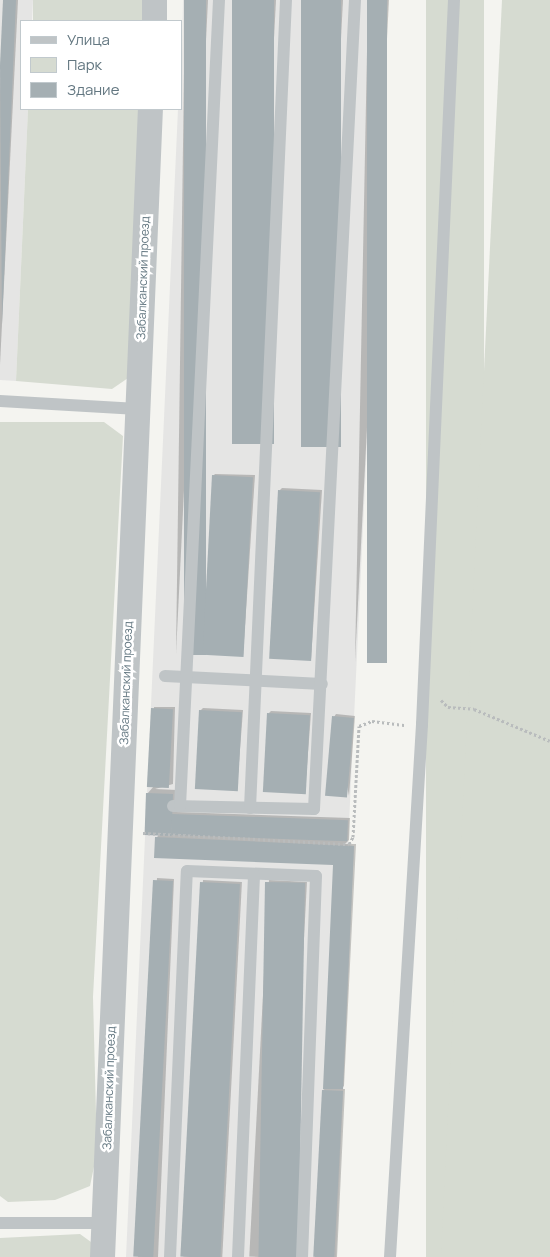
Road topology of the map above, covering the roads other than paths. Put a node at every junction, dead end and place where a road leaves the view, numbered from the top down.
1 (154, 0) edge
2 (219, 0) edge
3 (286, 0) edge
4 (355, 0) edge
5 (454, 0) edge
6 (154, 20) edge
7 (150, 110) edge
8 (0, 401) edge
9 (138, 409) junction
10 (165, 676) dead end
11 (186, 677) junction
12 (255, 681) junction
13 (322, 684) junction
14 (250, 808) junction
15 (254, 874) junction
16 (0, 1223) edge
17 (103, 1223) junction
18 (102, 1257) edge
19 (170, 1257) edge
20 (238, 1257) edge
21 (302, 1257) edge
22 (390, 1257) edge

1 - 6 street
2 - 11 lane
3 - 12 lane
4 - 13 lane
5 - 22 lane
7 - 9 street, Забалканский проезд
8 - 9 lane
9 - 17 street, Забалканский проезд
10 - 11 lane
11 - 12 lane
11 - 14 lane
12 - 13 lane
12 - 14 lane
13 - 14 lane
15 - 19 lane
15 - 20 lane
15 - 21 lane
16 - 17 lane
17 - 18 street, Забалканский проезд

